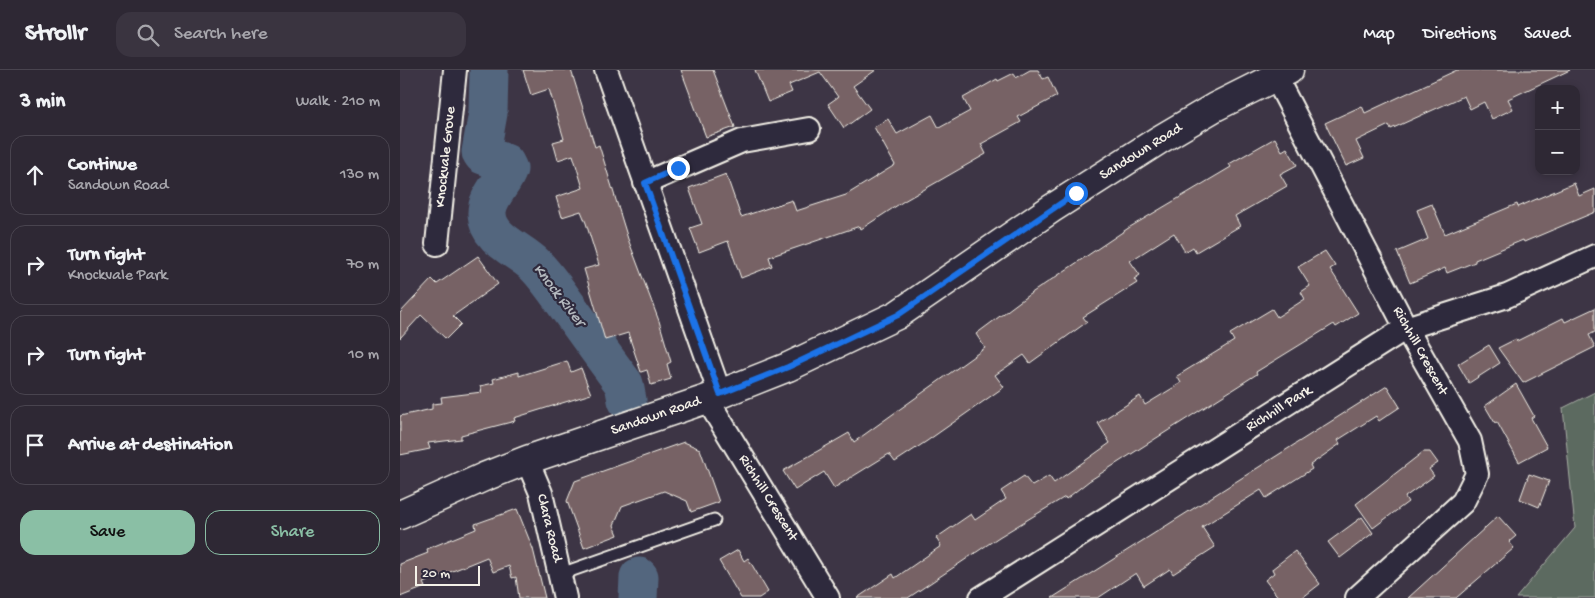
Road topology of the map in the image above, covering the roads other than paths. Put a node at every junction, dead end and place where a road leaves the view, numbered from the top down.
1 (454, 70) edge
2 (606, 70) edge
3 (1282, 73) edge
4 (809, 129) dead end
5 (645, 183) junction
6 (437, 244) dead end
7 (1595, 256) edge
8 (1406, 328) junction
9 (713, 396) junction
10 (528, 460) junction
11 (400, 515) edge
12 (714, 520) dead end
13 (561, 574) junction
14 (565, 598) edge
15 (828, 598) edge
16 (981, 598) edge
17 (1357, 598) edge

1 - 6 street, Knockvale Grove
2 - 5 street, Richhill Crescent
3 - 8 street, Richhill Crescent
3 - 9 street, Sandown Road
4 - 5 street
5 - 9 street, Richhill Crescent
7 - 8 street, Richhill Park
8 - 16 street, Richhill Park
8 - 17 street, Richhill Crescent
9 - 10 street, Sandown Road
9 - 15 street, Richhill Crescent
10 - 11 street, Sandown Road
10 - 13 street, Clara Road
12 - 13 lane
13 - 14 street, Clara Road

